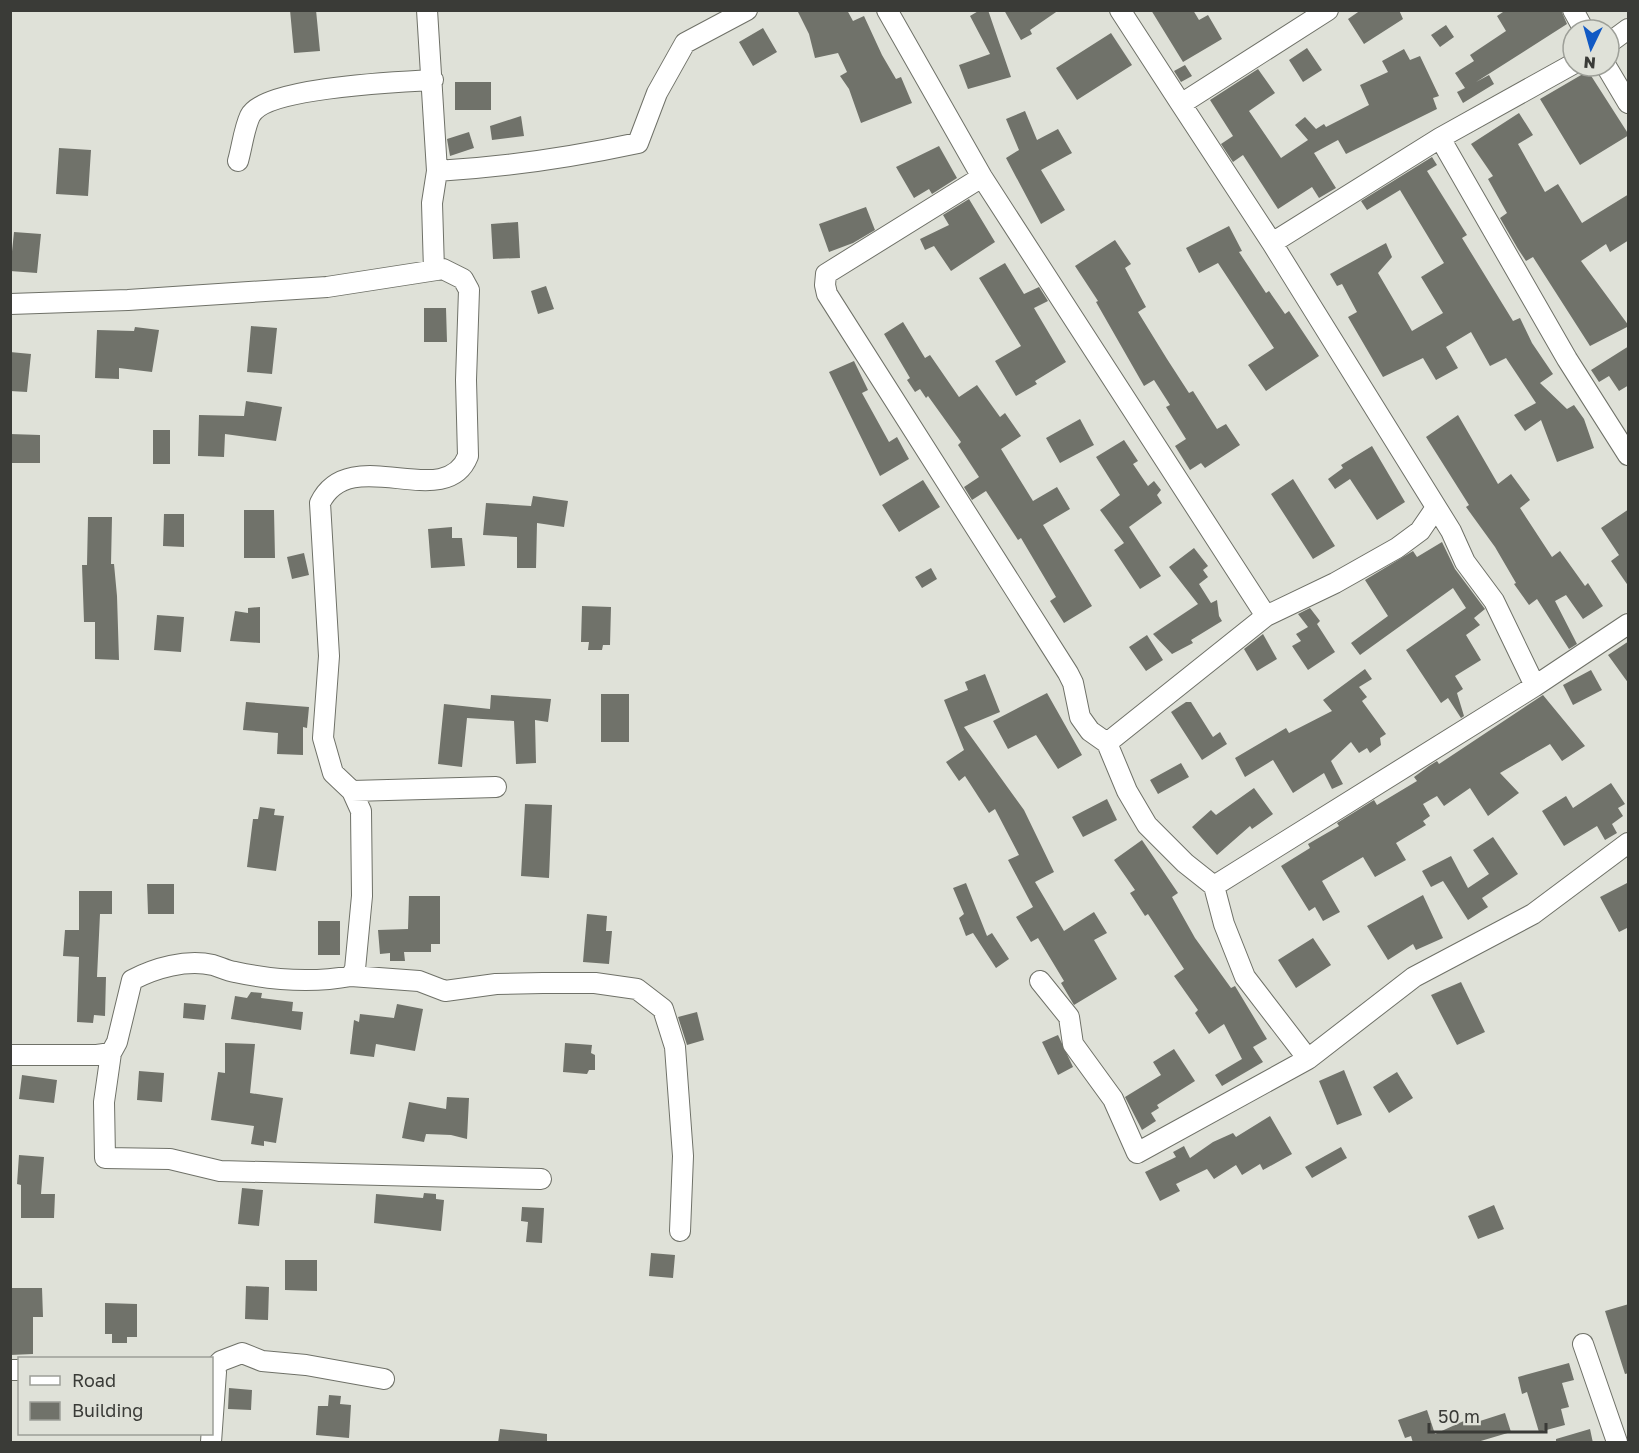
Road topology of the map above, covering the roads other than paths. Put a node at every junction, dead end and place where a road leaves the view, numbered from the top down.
1 (427, 10) edge
2 (747, 10) edge
3 (888, 10) edge
4 (1120, 10) edge
5 (1328, 10) edge
6 (1561, 71) edge
7 (1614, 78) edge
8 (433, 80) junction
9 (1629, 102) edge
10 (1181, 104) junction
11 (1440, 138) junction
12 (238, 161) dead end
13 (436, 171) junction
14 (982, 177) junction
15 (1272, 243) junction
16 (434, 270) junction
17 (10, 304) edge
18 (1629, 455) edge
19 (1435, 509) junction
20 (1266, 616) junction
21 (1629, 624) edge
22 (1535, 686) junction
23 (1107, 743) junction
24 (496, 787) dead end
25 (352, 791) junction
26 (1629, 843) edge
27 (1214, 886) junction
28 (351, 975) junction
29 (1040, 981) dead end
30 (111, 1053) junction
31 (10, 1055) edge
32 (1308, 1059) junction
33 (541, 1179) dead end
34 (680, 1231) dead end
35 (1583, 1344) dead end
36 (213, 1367) edge
37 (213, 1369) edge
38 (384, 1379) dead end
39 (213, 1415) edge
40 (1617, 1443) edge

1 - 8 street
2 - 13 street
3 - 14 street
4 - 10 street
5 - 10 street
6 - 11 street
7 - 9 street
8 - 12 street
8 - 13 street
10 - 15 street
11 - 15 street
11 - 18 street
13 - 16 street
14 - 20 street
14 - 23 street
15 - 19 street
16 - 17 street
16 - 25 street
19 - 20 street
19 - 22 street
20 - 23 street
21 - 22 street
22 - 27 street
23 - 27 street
24 - 25 street
25 - 28 street
26 - 32 street
27 - 32 street
28 - 30 street
28 - 34 street
29 - 32 street
30 - 31 street
30 - 33 street
35 - 40 street
36 - 38 street
37 - 39 street

